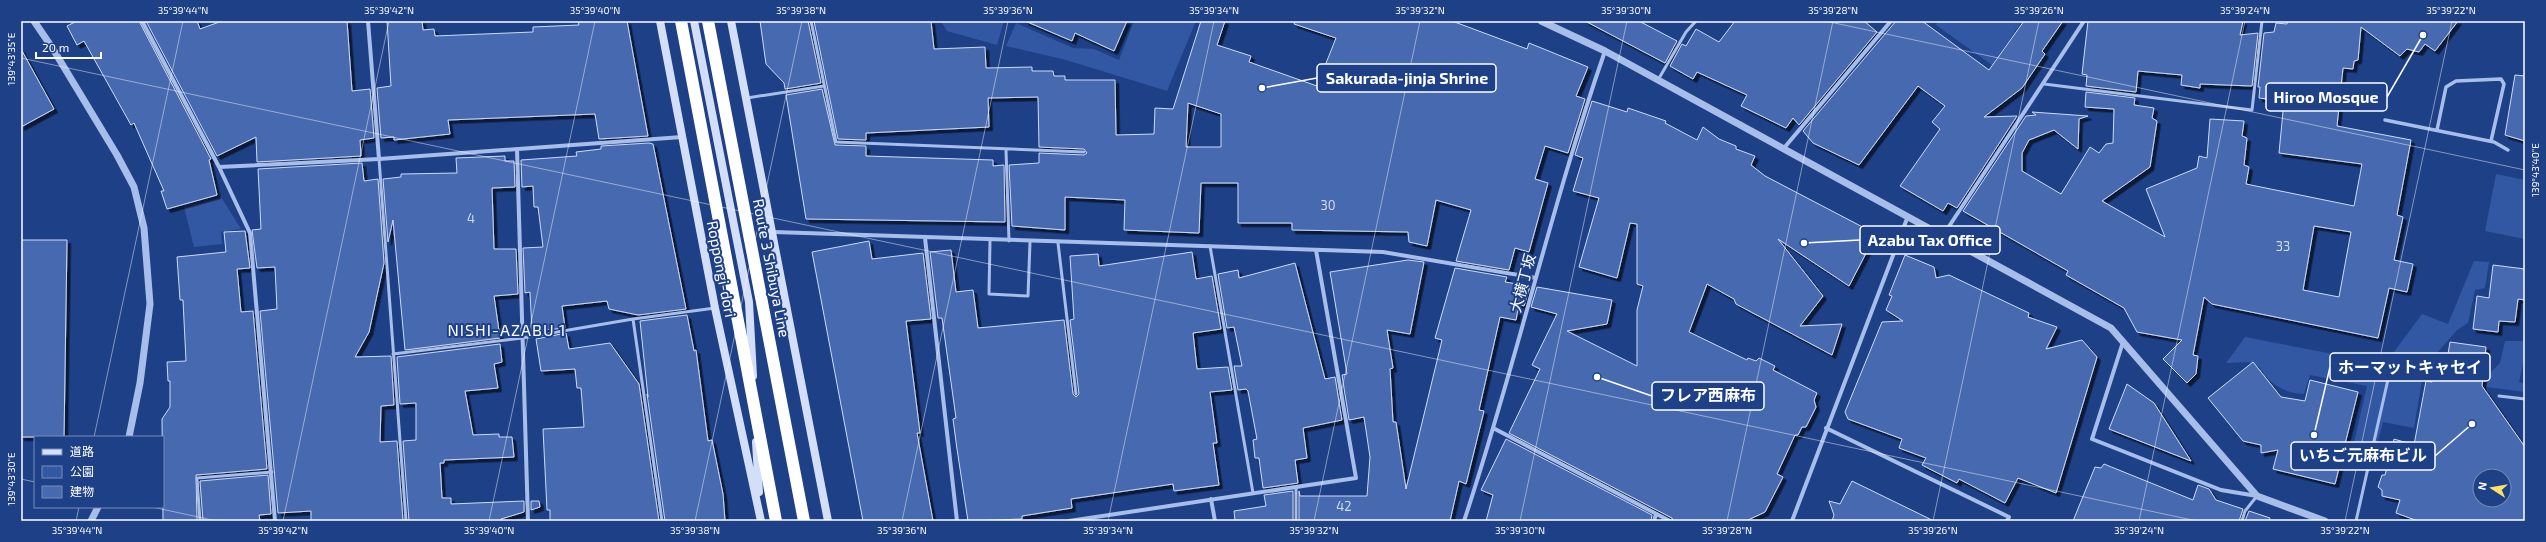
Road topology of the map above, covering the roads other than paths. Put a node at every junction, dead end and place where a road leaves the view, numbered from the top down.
1 (34, 21) edge
2 (142, 21) edge
3 (368, 21) edge
4 (660, 21) edge
5 (681, 21) edge
6 (694, 21) edge
7 (708, 21) edge
8 (731, 21) edge
9 (811, 21) edge
10 (1696, 21) edge
11 (1891, 21) edge
12 (2084, 21) edge
13 (2262, 21) edge
14 (1545, 22) edge
15 (1605, 51) junction
16 (1658, 80) junction
17 (2044, 84) junction
18 (824, 86) junction
19 (747, 98) junction
20 (2385, 120) dead end
21 (2436, 130) junction
22 (682, 136) junction
23 (2491, 141) junction
24 (1784, 148) junction
25 (517, 149) junction
26 (1006, 150) junction
27 (2508, 150) dead end
28 (1084, 152) dead end
29 (378, 159) junction
30 (219, 167) junction
31 (1908, 216) junction
32 (774, 232) junction
33 (1944, 234) junction
34 (924, 238) junction
35 (990, 241) junction
36 (1009, 241) junction
37 (1030, 242) junction
38 (1058, 243) junction
39 (1210, 246) junction
40 (1316, 250) junction
41 (1536, 278) junction
42 (715, 308) junction
43 (633, 319) junction
44 (522, 338) junction
45 (2123, 341) junction
46 (393, 354) junction
47 (2389, 375) dead end
48 (1076, 394) dead end
49 (2499, 396) dead end
50 (2525, 399) edge
51 (1826, 428) junction
52 (1494, 430) junction
53 (129, 436) edge
54 (272, 472) junction
55 (1296, 487) junction
56 (1253, 493) junction
57 (2257, 496) junction
58 (1211, 499) junction
59 (98, 508) edge
60 (1656, 514) junction
61 (761, 519) edge
62 (92, 521) edge
63 (200, 521) edge
64 (275, 521) edge
65 (406, 521) edge
66 (528, 521) edge
67 (662, 521) edge
68 (776, 521) edge
69 (804, 521) edge
70 (828, 521) edge
71 (957, 521) edge
72 (1069, 521) edge
73 (1214, 521) edge
74 (1296, 521) edge
75 (1464, 521) edge
76 (1654, 521) edge
77 (1670, 521) edge
78 (1792, 521) edge
79 (2007, 521) edge
80 (2242, 521) edge
81 (2325, 521) edge
82 (2356, 521) edge

1 - 53 street
2 - 30 street
3 - 29 street
4 - 22 main road, Roppongi-dori
5 - 68 highway, bridge
6 - 61 main road
7 - 69 highway, Route 3 Shibuya Line, bridge
8 - 19 main road
9 - 18 lane
10 - 16 lane
11 - 24 street
12 - 17 street
13 - 17 lane
14 - 15 street
15 - 16 street
15 - 41 street, 大横丁坂
16 - 24 street
17 - 33 street
18 - 19 lane
18 - 26 lane
19 - 32 main road
20 - 21 street
21 - 23 street
21 - 23 street
22 - 25 street
22 - 42 main road, Roppongi-dori
23 - 27 street
24 - 31 street
25 - 29 street
25 - 44 street
26 - 28 lane
26 - 36 lane
29 - 30 street
29 - 46 lane
30 - 54 street
31 - 33 street
31 - 51 street
32 - 34 street
32 - 70 main road
33 - 45 street
34 - 35 street
34 - 71 street
35 - 36 street
35 - 37 lane
36 - 37 street
37 - 38 street
38 - 39 street
38 - 48 lane
39 - 40 street
39 - 56 lane
40 - 41 street
40 - 55 street
41 - 52 street, 大横丁坂
42 - 43 lane
42 - 61 main road, Roppongi-dori
43 - 44 lane
43 - 67 lane
44 - 46 lane
44 - 66 street
45 - 57 street
45 - 57 street
46 - 65 lane
47 - 82 lane
49 - 50 lane
51 - 78 street
51 - 79 street
52 - 60 street
52 - 75 street, 大横丁坂
54 - 63 lane
54 - 64 street
55 - 56 street
55 - 74 lane
56 - 58 street
57 - 80 lane
57 - 81 street
58 - 72 street
58 - 73 street
59 - 62 street
60 - 76 street
60 - 77 street

